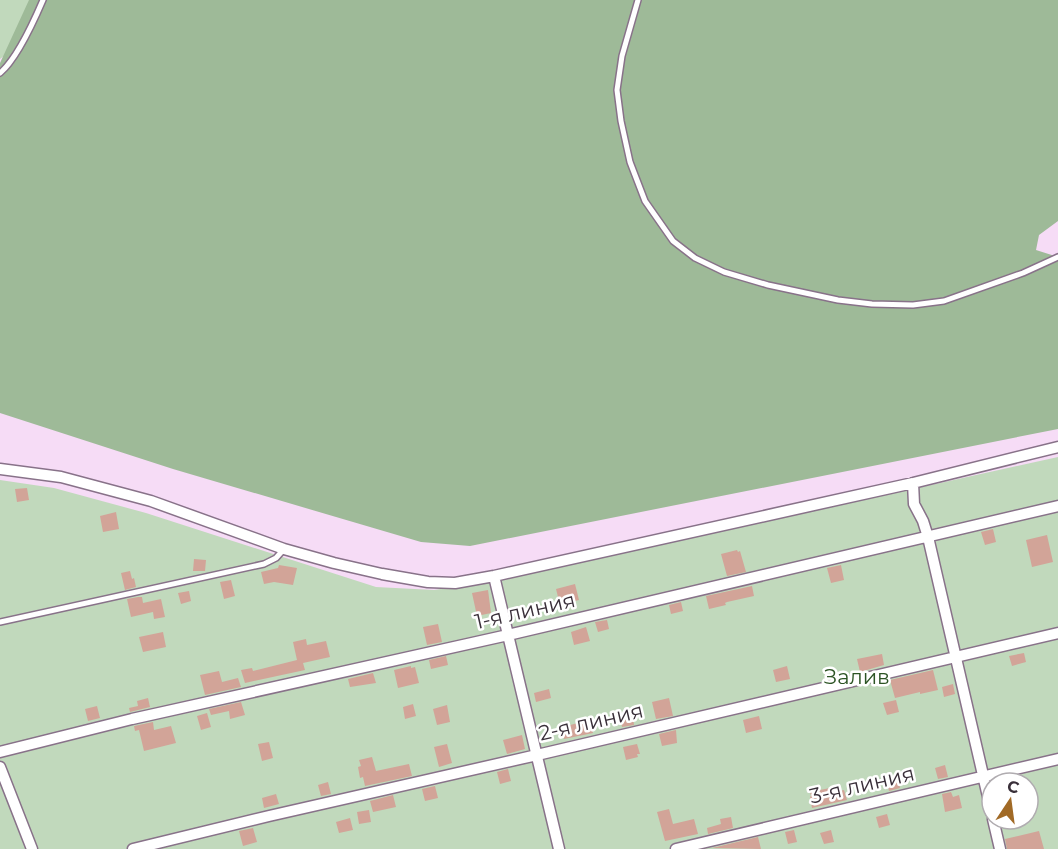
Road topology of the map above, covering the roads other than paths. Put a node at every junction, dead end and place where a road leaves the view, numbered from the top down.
1 (43, 0) edge
2 (638, 0) edge
3 (0, 72) edge
4 (1058, 257) edge
5 (1058, 447) edge
6 (0, 464) edge
7 (0, 469) edge
8 (15, 470) junction
9 (912, 483) junction
10 (1058, 506) edge
11 (927, 537) junction
12 (284, 549) junction
13 (494, 576) junction
14 (0, 622) edge
15 (1058, 633) edge
16 (508, 635) junction
17 (956, 657) junction
18 (0, 752) edge
19 (537, 755) junction
20 (1058, 759) edge
21 (0, 767) edge
22 (983, 771) edge
23 (1009, 771) edge
24 (980, 778) edge
25 (996, 831) edge
26 (32, 849) edge
27 (133, 849) edge
28 (559, 849) edge
29 (676, 849) edge
30 (1000, 849) edge

1 - 3 lane
2 - 4 lane
5 - 9 street
6 - 8 lane
7 - 8 street
8 - 12 street
9 - 11 street
9 - 13 street
10 - 11 street, 1-я линия
11 - 16 street, 1-я линия
11 - 17 street
12 - 13 street
12 - 14 lane
13 - 16 street
15 - 17 street, 2-я линия
16 - 18 street, 1-я линия
16 - 19 street
17 - 19 street, 2-я линия
17 - 22 street
19 - 27 street, 2-я линия
19 - 28 street
20 - 23 street, 3-я линия
21 - 26 street
24 - 29 street, 3-я линия
25 - 30 street

